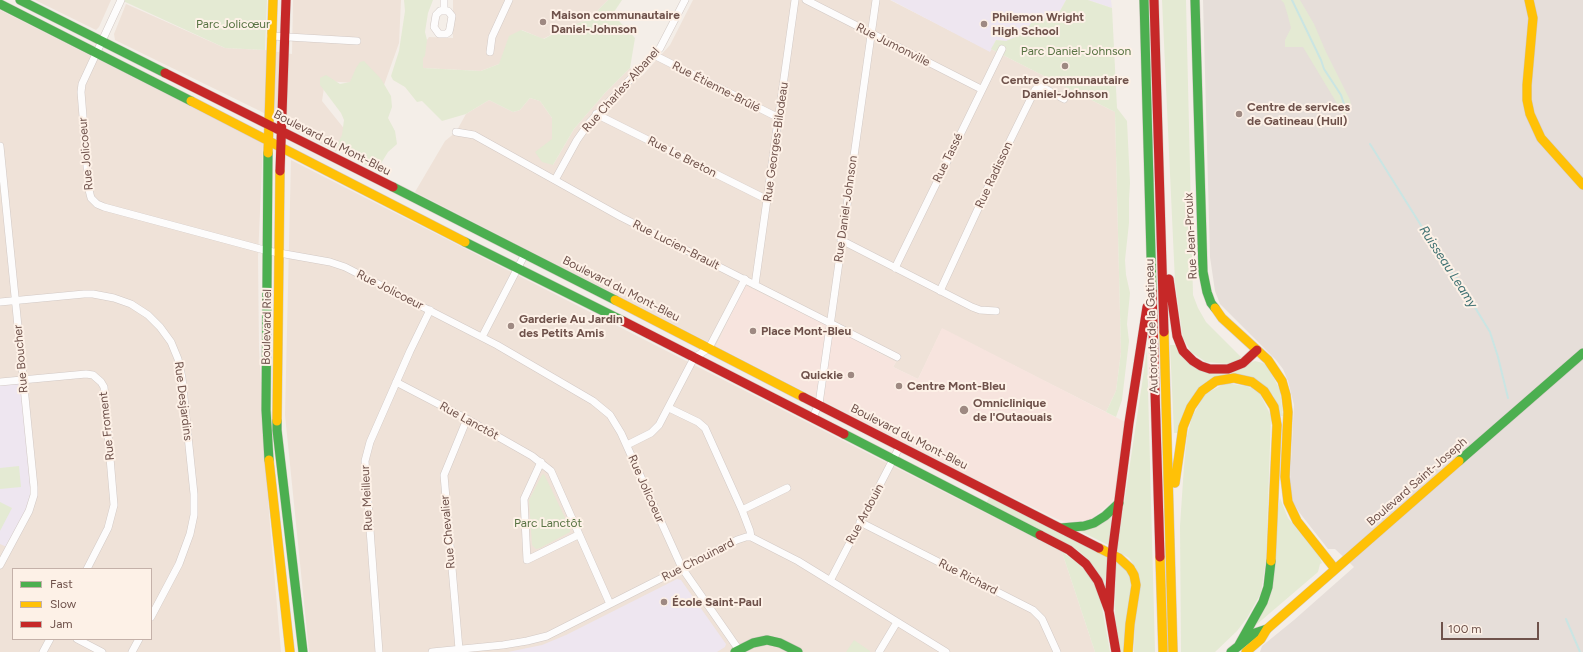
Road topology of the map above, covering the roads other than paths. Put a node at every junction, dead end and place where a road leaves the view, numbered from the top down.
1 (20, 0) edge
2 (121, 0) edge
3 (273, 0) edge
4 (286, 0) edge
5 (444, 0) edge
6 (509, 0) edge
7 (685, 0) edge
8 (795, 0) edge
9 (806, 0) edge
10 (876, 0) edge
11 (1144, 0) edge
12 (1154, 0) edge
13 (1195, 0) edge
14 (1529, 0) edge
15 (0, 4) edge
16 (444, 11) dead end
17 (871, 34) junction
18 (271, 36) junction
19 (286, 37) junction
20 (102, 41) junction
21 (357, 41) dead end
22 (1002, 49) dead end
23 (97, 52) junction
24 (490, 52) dead end
25 (654, 55) junction
26 (981, 90) junction
27 (1064, 99) dead end
28 (596, 114) junction
29 (779, 118) junction
30 (268, 124) junction
31 (281, 130) junction
32 (456, 132) dead end
33 (268, 140) junction
34 (0, 146) edge
35 (281, 147) junction
36 (555, 180) junction
37 (1583, 185) edge
38 (768, 200) junction
39 (1160, 211) junction
40 (841, 240) junction
41 (268, 252) junction
42 (280, 253) junction
43 (525, 254) junction
44 (518, 268) junction
45 (895, 268) junction
46 (1152, 272) junction
47 (745, 279) junction
48 (755, 284) junction
49 (940, 291) junction
50 (16, 301) junction
51 (0, 302) edge
52 (430, 310) junction
53 (996, 311) dead end
54 (830, 322) junction
55 (482, 337) junction
56 (709, 348) junction
57 (1257, 350) junction
58 (1583, 353) edge
59 (897, 357) dead end
60 (694, 358) junction
61 (23, 380) junction
62 (0, 382) edge
63 (396, 382) junction
64 (778, 383) junction
65 (771, 396) junction
66 (819, 404) junction
67 (669, 408) junction
68 (813, 417) junction
69 (467, 419) junction
70 (627, 445) junction
71 (900, 446) junction
72 (279, 451) junction
73 (268, 452) junction
74 (893, 460) junction
75 (541, 462) junction
76 (787, 488) dead end
77 (1119, 503) junction
78 (742, 510) junction
79 (860, 522) junction
80 (1169, 523) junction
81 (1061, 528) junction
82 (578, 535) junction
83 (751, 537) junction
84 (1112, 554) junction
85 (0, 565) edge
86 (88, 568) edge
87 (682, 568) junction
88 (1335, 569) junction
89 (830, 581) junction
90 (610, 604) junction
91 (1109, 611) junction
92 (152, 615) edge
93 (897, 622) junction
94 (1267, 629) junction
95 (49, 640) edge
96 (79, 640) edge
97 (138, 640) edge
98 (1239, 646) junction
99 (459, 649) junction
100 (737, 651) edge
101 (43, 652) edge
102 (102, 652) edge
103 (132, 652) edge
104 (290, 652) edge
105 (303, 652) edge
106 (379, 652) edge
107 (432, 652) edge
108 (798, 652) edge
109 (879, 652) edge
110 (946, 652) edge
111 (1057, 652) edge
112 (1116, 652) edge
113 (1128, 652) edge
114 (1163, 652) edge
115 (1173, 652) edge
116 (1231, 652) edge
117 (1246, 652) edge

1 - 20 main road, Boulevard du Mont-Bleu
2 - 20 street, Rue Jolicoeur
3 - 18 main road, Boulevard Riel
4 - 19 main road, Boulevard Riel
5 - 16 street
6 - 24 street
7 - 25 street, Rue Charles-Albanel
8 - 29 street, Rue Georges-Bilodeau
9 - 17 street, Rue Jumonville
10 - 17 street, Rue Daniel-Johnson
11 - 46 main road, Autoroute de la Gatineau
12 - 39 main road, Autoroute de la Gatineau
13 - 57 main road, Rue Jean-Proulx
14 - 37 main road
15 - 23 main road
17 - 26 street, Rue Jumonville
17 - 40 street, Rue Daniel-Johnson
18 - 19 street
18 - 30 main road, Boulevard Riel
19 - 21 street
19 - 31 main road, Boulevard Riel
20 - 23 street, Rue Jolicoeur
20 - 30 main road, Boulevard du Mont-Bleu
22 - 26 street, Rue Tassé
23 - 33 main road
23 - 41 street, Rue Jolicoeur
25 - 28 street, Rue Charles-Albanel
25 - 29 street, Rue Étienne-Brûlé
26 - 45 street, Rue Tassé
27 - 49 street, Rue Radisson
28 - 36 street, Rue Charles-Albanel
28 - 38 street, Rue Le Breton
29 - 38 street, Rue Georges-Bilodeau
30 - 31 main road, Boulevard du Mont-Bleu
30 - 33 main road, Boulevard Riel
31 - 35 main road, Boulevard Riel
31 - 43 main road, Boulevard du Mont-Bleu
32 - 36 street, Rue Lucien-Brault
33 - 35 main road
33 - 41 main road, Boulevard Riel
34 - 50 street, Rue Boucher
35 - 42 main road, Boulevard Riel
35 - 44 main road
36 - 47 street, Rue Lucien-Brault
38 - 48 street, Rue Georges-Bilodeau
39 - 57 main road
39 - 80 main road, Autoroute de la Gatineau
40 - 45 street
40 - 54 street, Rue Daniel-Johnson
41 - 42 street, Rue Jolicoeur
41 - 73 main road, Boulevard Riel
42 - 52 street, Rue Jolicoeur
42 - 72 main road, Boulevard Riel
43 - 44 street
43 - 56 main road, Boulevard du Mont-Bleu
44 - 55 street
44 - 60 main road
45 - 49 street
46 - 77 main road
46 - 114 main road, Autoroute de la Gatineau
47 - 48 street, Rue Lucien-Brault
47 - 56 street
48 - 54 street, Rue Lucien-Brault
49 - 53 street
50 - 51 street, Rue Desjardins
50 - 61 street, Rue Boucher
50 - 92 street, Rue Desjardins
52 - 55 street, Rue Jolicoeur
52 - 63 street, Rue Meilleur
54 - 59 street, Rue Lucien-Brault
54 - 66 street, Rue Daniel-Johnson
55 - 70 street, Rue Jolicoeur
56 - 60 street
56 - 64 main road, Boulevard du Mont-Bleu
57 - 88 main road, Rue Jean-Proulx
58 - 88 main road, Boulevard Saint-Joseph
60 - 65 main road
60 - 67 street
61 - 62 street, Rue Froment
61 - 85 street, Rue Boucher
61 - 86 street, Rue Froment
63 - 69 street, Rue Lanctôt
63 - 106 street, Rue Meilleur
64 - 65 main road
64 - 66 main road, Boulevard du Mont-Bleu
65 - 68 main road
66 - 68 street, Rue Daniel-Johnson
66 - 71 main road, Boulevard du Mont-Bleu
67 - 70 street
67 - 78 street
68 - 74 main road
69 - 75 street, Rue Lanctôt
69 - 99 street, Rue Chevalier
70 - 87 street, Rue Jolicoeur
71 - 74 street, Rue Ardouin
71 - 81 main road, Boulevard du Mont-Bleu
72 - 73 main road
72 - 105 main road, Boulevard Riel
73 - 104 main road, Boulevard Riel
74 - 79 street, Rue Ardouin
74 - 91 main road
75 - 82 street, Rue Lanctôt
75 - 82 street
76 - 78 street
77 - 81 main road
77 - 84 main road
78 - 83 street
79 - 89 street, Rue Ardouin
79 - 111 street, Rue Richard
80 - 98 main road
80 - 115 main road, Autoroute de la Gatineau
81 - 84 main road, Boulevard du Mont-Bleu
82 - 90 street, Rue Lanctôt
83 - 87 street, Rue Chouinard
83 - 89 street, Rue Chouinard
84 - 91 main road
84 - 113 main road, Boulevard du Mont-Bleu
87 - 90 street, Rue Chouinard
87 - 100 street, Rue Jolicoeur
88 - 94 main road, Boulevard Saint-Joseph
89 - 93 street, Rue Chouinard
90 - 99 street, Rue Chouinard
91 - 112 main road
93 - 109 street
93 - 110 street, Rue Chouinard
94 - 98 main road, Boulevard Saint-Joseph
94 - 117 main road, Boulevard Saint-Joseph
95 - 101 street
96 - 102 street
97 - 103 street
98 - 116 main road, Boulevard Saint-Joseph
99 - 107 street, Rue Chouinard
100 - 108 main road

